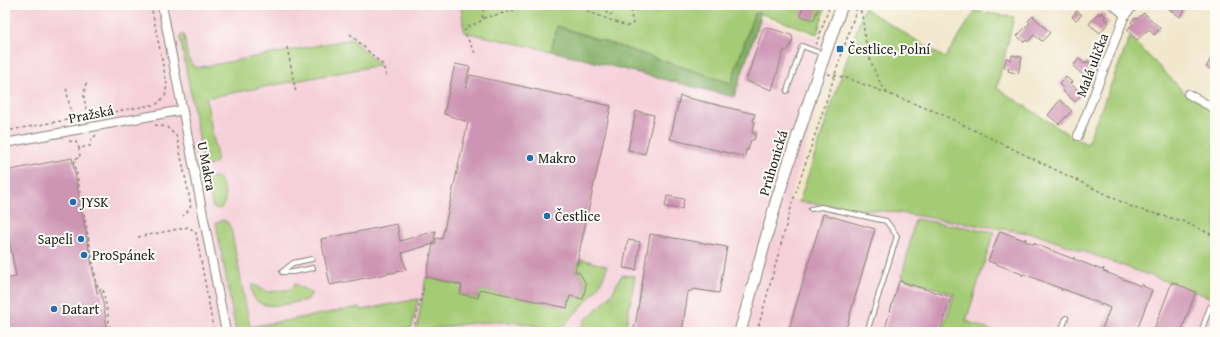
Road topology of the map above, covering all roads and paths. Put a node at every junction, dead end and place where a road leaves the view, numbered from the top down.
1 (151, 5) edge
2 (162, 5) edge
3 (483, 5) edge
4 (520, 5) edge
5 (587, 5) edge
6 (606, 5) edge
7 (614, 5) edge
8 (648, 5) edge
9 (842, 5) edge
10 (858, 5) edge
11 (1113, 5) edge
12 (1134, 5) edge
13 (1125, 15) junction
14 (483, 18) junction
15 (350, 34) dead end
16 (287, 47) dead end
17 (475, 53) dead end
18 (824, 54) junction
19 (386, 76) dead end
20 (834, 76) junction
21 (86, 83) dead end
22 (66, 87) dead end
23 (787, 91) dead end
24 (296, 93) dead end
25 (887, 93) junction
26 (1188, 94) dead end
27 (1215, 109) edge
28 (183, 110) junction
29 (150, 126) dead end
30 (5, 131) edge
31 (96, 135) dead end
32 (1078, 136) dead end
33 (5, 143) edge
34 (811, 209) dead end
35 (183, 216) dead end
36 (1215, 236) edge
37 (138, 237) dead end
38 (312, 259) dead end
39 (313, 268) dead end
40 (424, 285) dead end
41 (1210, 307) dead end
42 (1066, 318) dead end
43 (413, 331) dead end
44 (107, 332) edge
45 (214, 332) edge
46 (226, 332) edge
47 (740, 332) edge
48 (757, 332) edge
49 (867, 332) edge
50 (1061, 332) edge
51 (1201, 332) edge

1 - 21 path
2 - 28 street, U Makra
3 - 14 path
4 - 14 path
5 - 8 path
6 - 7 path
9 - 18 street, Průhonická
10 - 20 path
10 - 25 path
11 - 13 street
12 - 13 street, Malá ulička
13 - 32 street, Malá ulička
14 - 17 path
15 - 19 path
16 - 24 path
18 - 23 lane
18 - 47 street, Průhonická
20 - 25 path
20 - 48 path
22 - 30 path
25 - 36 path
26 - 27 street
28 - 33 street, Pražská
28 - 46 street, U Makra
29 - 35 path
31 - 44 path
34 - 49 lane
37 - 45 path
38 - 39 lane
40 - 43 path
41 - 51 lane
42 - 50 lane

